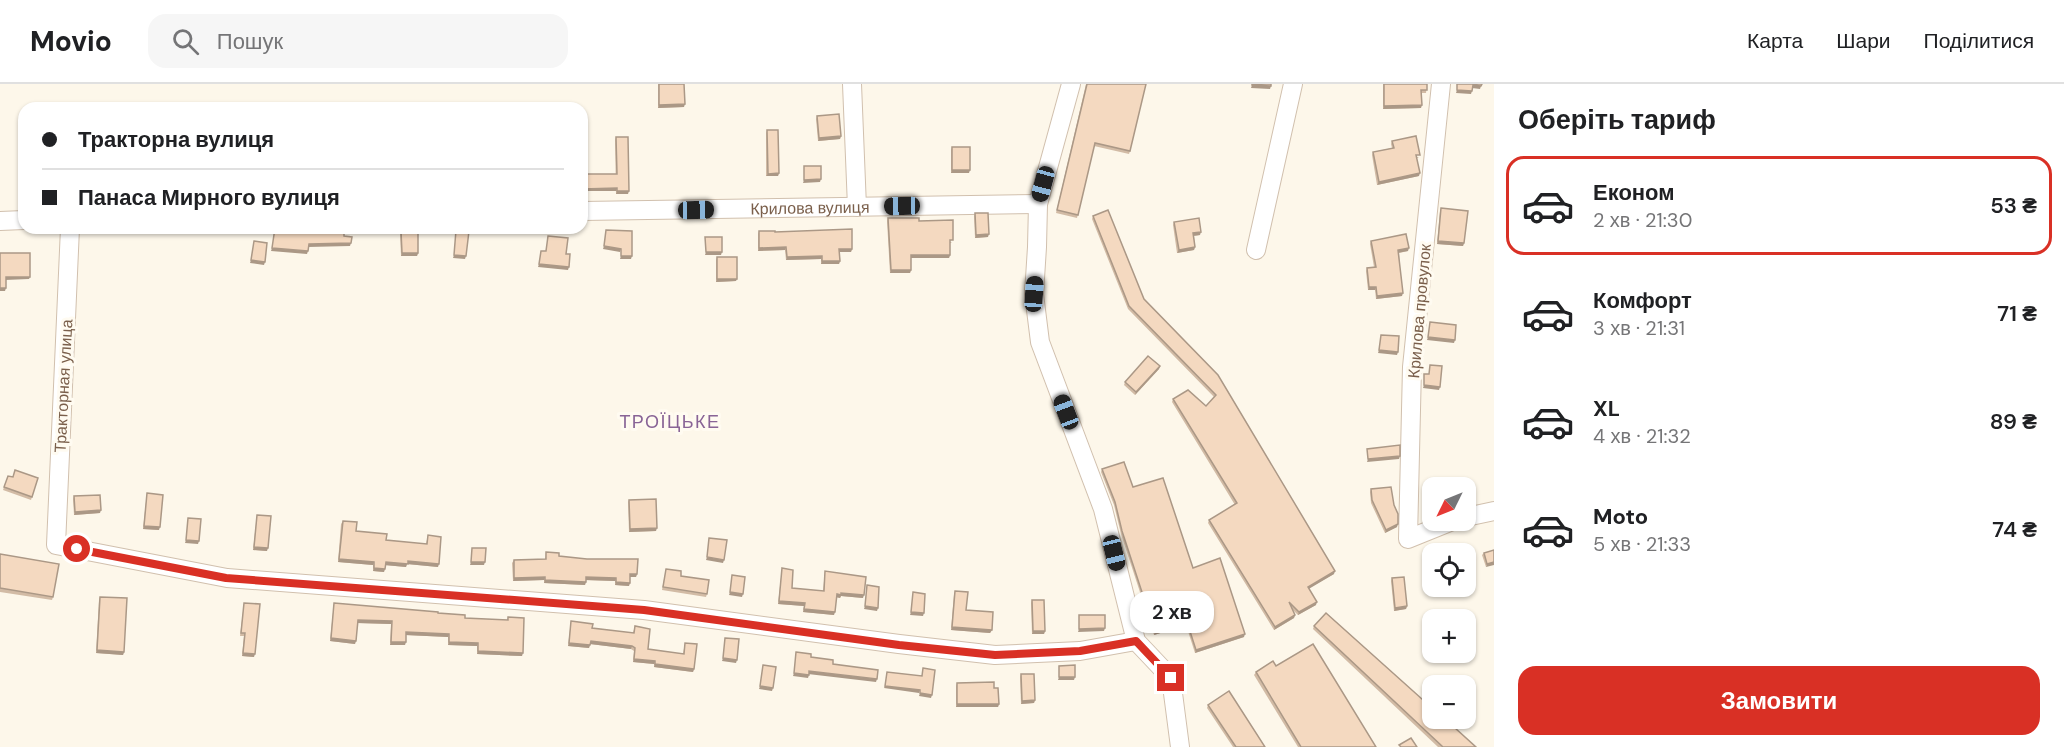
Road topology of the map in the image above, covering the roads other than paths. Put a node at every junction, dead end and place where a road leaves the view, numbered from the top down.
1 (852, 84) edge
2 (1071, 84) edge
3 (1293, 84) edge
4 (1441, 84) edge
5 (1038, 204) junction
6 (856, 207) junction
7 (588, 211) edge
8 (0, 220) edge
9 (18, 220) edge
10 (70, 234) edge
11 (1256, 250) dead end
12 (1494, 511) edge
13 (1476, 515) edge
14 (1428, 531) edge
15 (1136, 641) junction
16 (1180, 747) edge

1 - 6 street
2 - 5 street
3 - 11 street
4 - 14 street, Крилова провулок
5 - 6 street, Крилова вулиця
5 - 15 street
6 - 7 street, Крилова вулиця
8 - 9 street
10 - 15 street, Тракторная улица
12 - 13 street
15 - 16 street

